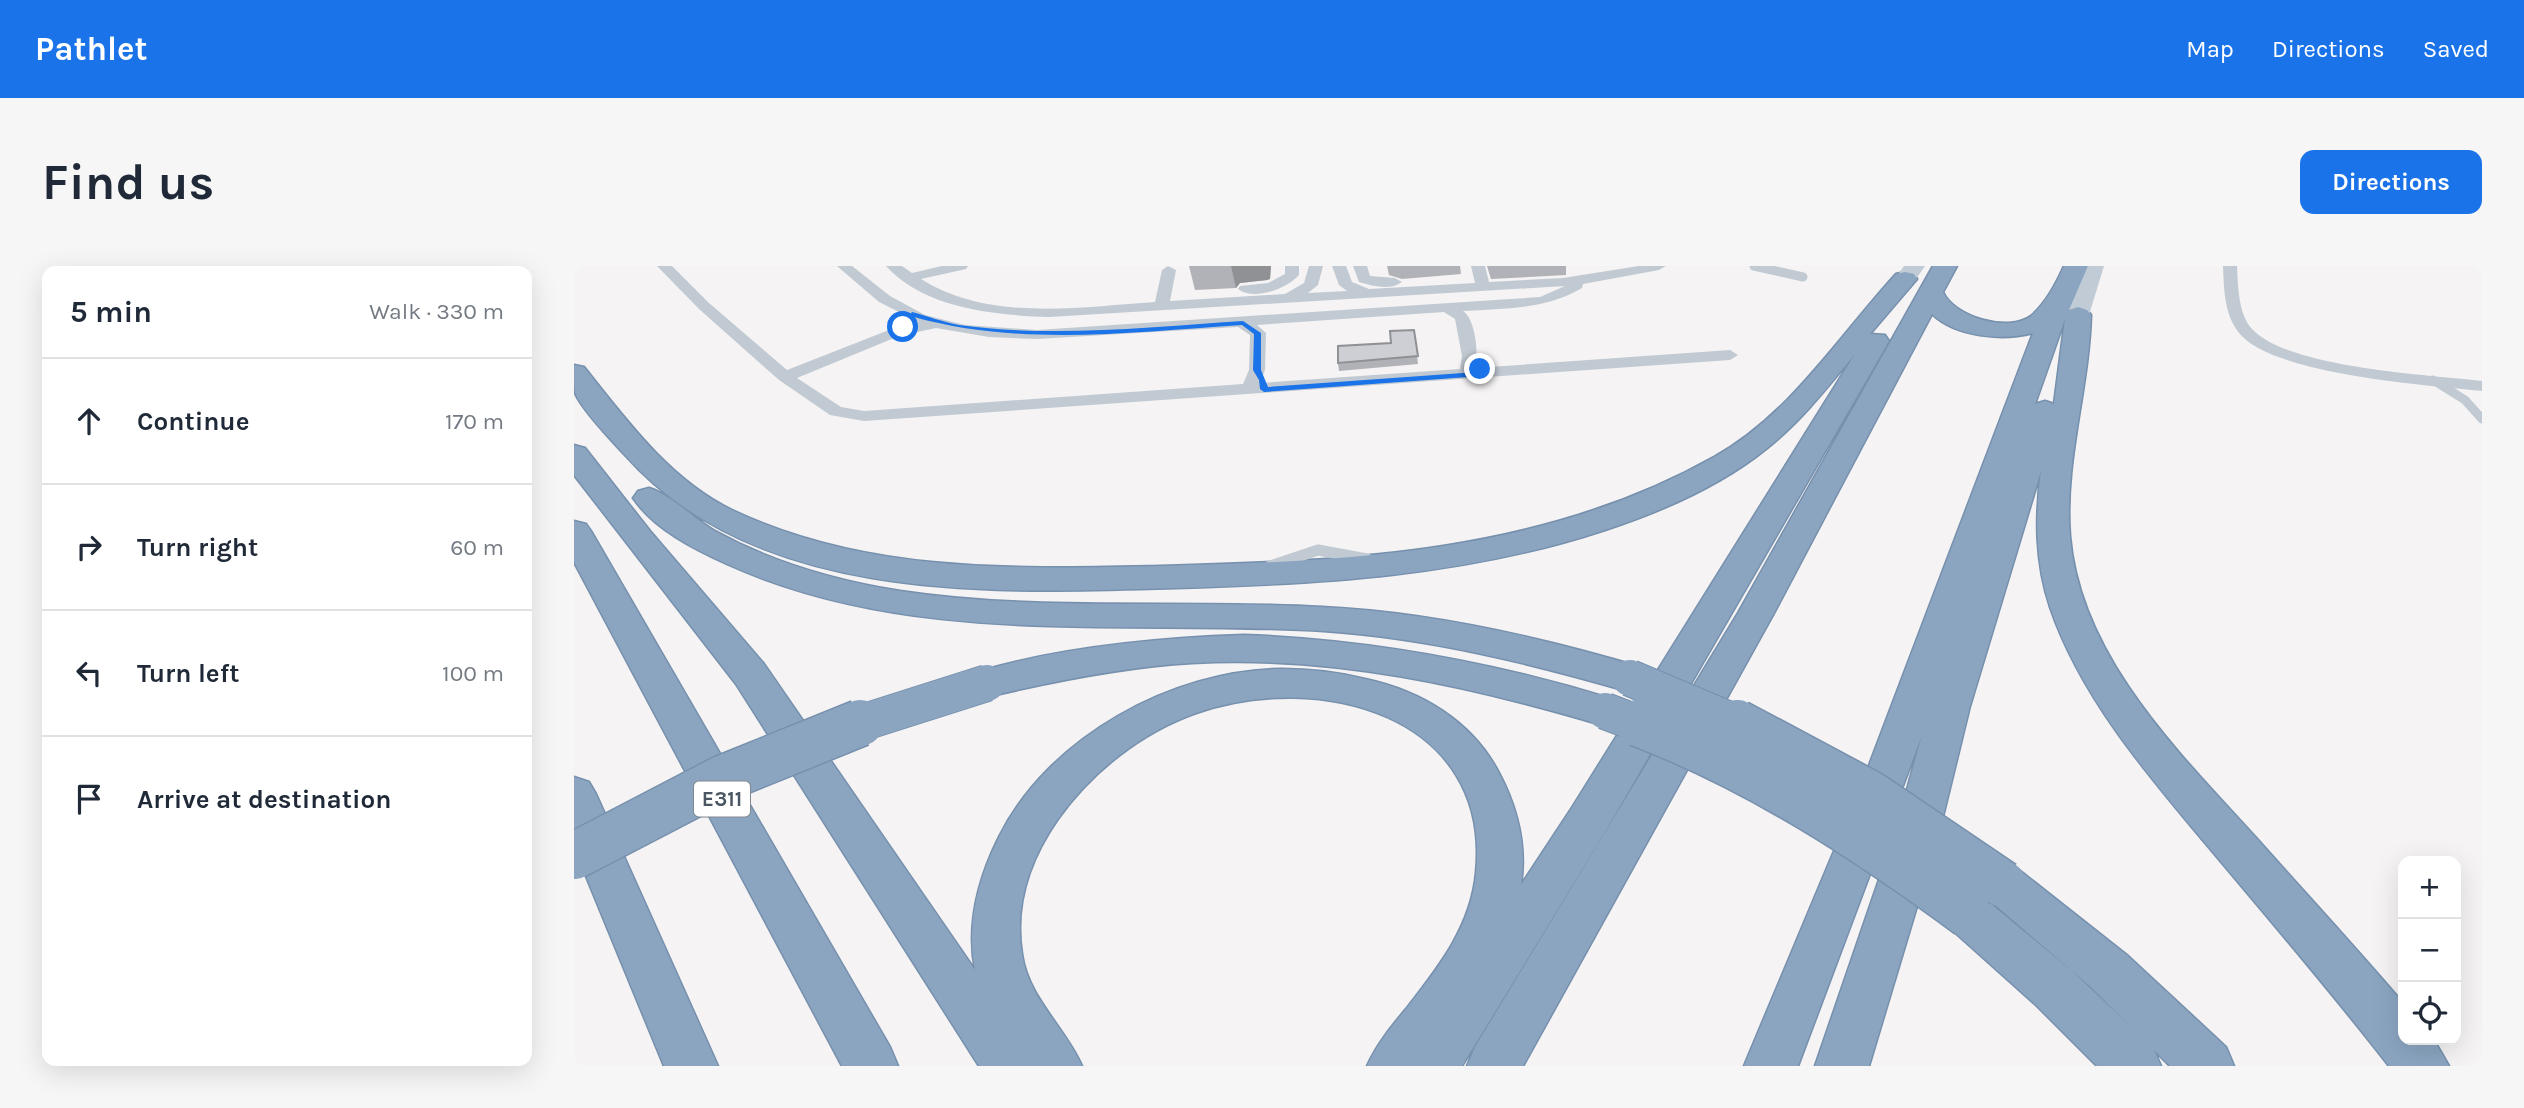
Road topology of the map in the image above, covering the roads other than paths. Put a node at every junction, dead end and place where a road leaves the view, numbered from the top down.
1 (664, 266) edge
2 (844, 266) edge
3 (893, 266) edge
4 (961, 266) edge
5 (1185, 266) edge
6 (1277, 266) edge
7 (1292, 266) edge
8 (1316, 266) edge
9 (1338, 266) edge
10 (1360, 266) edge
11 (1380, 266) edge
12 (1659, 266) edge
13 (1754, 266) edge
14 (1945, 266) edge
15 (2094, 266) edge
16 (2230, 266) edge
17 (1170, 270) dead end
18 (1483, 273) edge
19 (1803, 277) dead end
20 (911, 278) junction
21 (1586, 279) junction
22 (1917, 279) edge
23 (1385, 282) junction
24 (1272, 286) junction
25 (2073, 292) edge
26 (1371, 295) junction
27 (1169, 297) junction
28 (1328, 297) junction
29 (1281, 300) junction
30 (1221, 304) junction
31 (1480, 305) junction
32 (1446, 307) junction
33 (1019, 311) junction
34 (912, 314) junction
35 (1462, 317) junction
36 (1275, 321) junction
37 (937, 323) junction
38 (1243, 323) junction
39 (1172, 328) junction
40 (894, 333) junction
41 (1258, 333) junction
42 (1031, 334) junction
43 (1730, 355) dead end
44 (816, 362) joint
45 (782, 374) junction
46 (1475, 374) junction
47 (576, 375) edge
48 (2433, 379) junction
49 (2476, 385) edge
50 (1256, 390) junction
51 (2472, 407) junction
52 (2482, 419) edge
53 (574, 454) edge
54 (574, 531) edge
55 (1738, 609) junction
56 (1618, 695) junction
57 (1933, 701) junction
58 (574, 793) edge
59 (574, 856) edge
60 (1986, 899) junction
61 (691, 1066) edge
62 (871, 1066) edge
63 (1010, 1066) edge
64 (1055, 1066) edge
65 (1394, 1066) edge
66 (1432, 1066) edge
67 (1494, 1066) edge
68 (1771, 1066) edge
69 (1842, 1066) edge
70 (2134, 1066) edge
71 (2207, 1066) edge
72 (2422, 1066) edge

1 - 45 street
2 - 34 street
3 - 20 street
4 - 20 street
5 - 27 street
6 - 24 street
7 - 24 street
8 - 28 street
8 - 29 street
9 - 26 street
9 - 28 street
10 - 23 street
11 - 23 street
12 - 21 street
13 - 19 lane
14 - 22 highway
15 - 25 street
16 - 48 street
17 - 27 street
18 - 21 street
18 - 23 street
18 - 26 street
20 - 33 street
21 - 31 street
22 - 25 highway
22 - 47 highway
22 - 55 highway
24 - 27 street
25 - 57 highway
25 - 72 highway
26 - 28 street
27 - 30 street
27 - 33 street
28 - 29 street
29 - 30 street
30 - 39 street
31 - 32 street
31 - 35 street
32 - 35 street
32 - 36 street
33 - 42 street
34 - 37 street
34 - 40 street
35 - 46 street
36 - 38 street
36 - 41 street
37 - 40 street
37 - 42 street
38 - 39 street
38 - 41 street
39 - 42 street
40 - 44 street
41 - 50 street
43 - 46 street
44 - 45 street
45 - 50 street
46 - 50 street
47 - 56 highway
48 - 49 street
48 - 51 lane
49 - 51 lane
51 - 52 lane
53 - 63 highway
54 - 62 highway, E311
55 - 66 highway, bridge
55 - 67 highway, bridge
56 - 59 highway, bridge
56 - 60 highway, bridge
57 - 68 highway, bridge
57 - 69 highway, bridge
58 - 61 highway
60 - 70 highway
60 - 71 highway
64 - 65 highway

